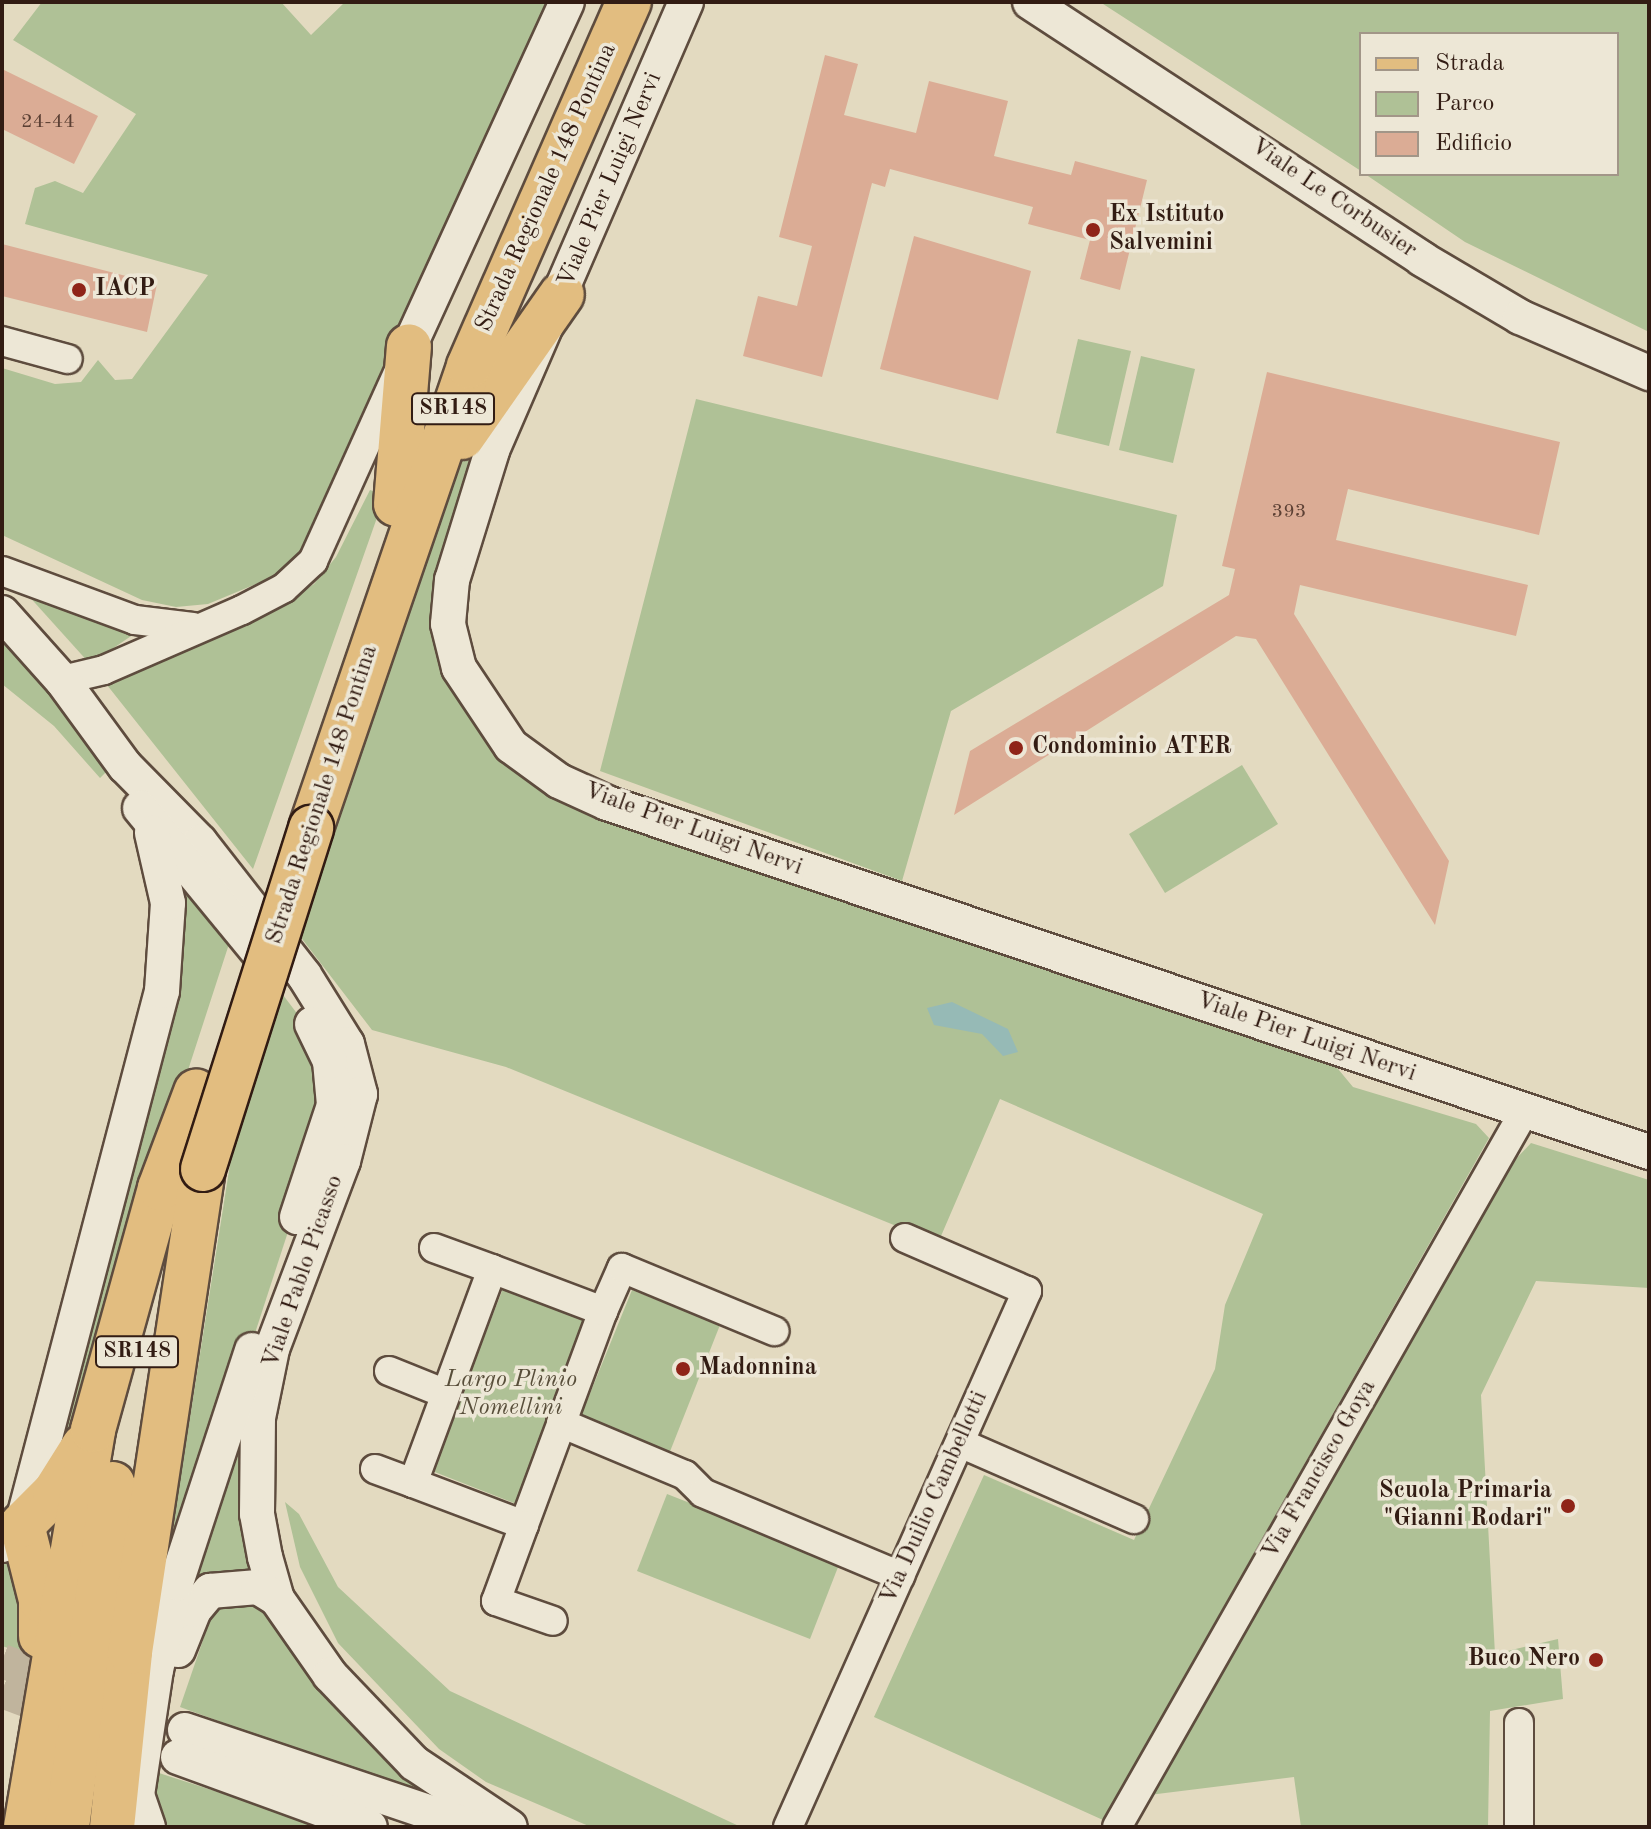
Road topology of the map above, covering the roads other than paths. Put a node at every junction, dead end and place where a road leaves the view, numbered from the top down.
1 (567, 2) edge
2 (608, 2) edge
3 (629, 2) edge
4 (686, 2) edge
5 (1030, 2) edge
6 (562, 294) junction
7 (2, 341) edge
8 (409, 347) junction
9 (68, 359) dead end
10 (1649, 373) edge
11 (402, 516) junction
12 (2, 571) edge
13 (2, 613) edge
14 (201, 627) junction
15 (62, 680) junction
16 (125, 766) junction
17 (140, 808) junction
18 (299, 823) junction
19 (196, 1092) junction
20 (1524, 1112) junction
21 (1649, 1152) edge
22 (203, 1169) junction
23 (905, 1238) dead end
24 (434, 1248) dead end
25 (492, 1269) junction
26 (603, 1311) junction
27 (774, 1331) dead end
28 (389, 1371) dead end
29 (446, 1394) junction
30 (561, 1423) junction
31 (93, 1430) junction
32 (960, 1443) junction
33 (375, 1469) dead end
34 (413, 1483) junction
35 (1134, 1519) dead end
36 (524, 1525) junction
37 (12, 1535) edge
38 (900, 1576) junction
39 (277, 1599) junction
40 (97, 1615) junction
41 (553, 1621) dead end
42 (1519, 1723) dead end
43 (140, 1764) junction
44 (7, 1827) edge
45 (26, 1827) edge
46 (67, 1827) edge
47 (112, 1827) edge
48 (148, 1827) edge
49 (370, 1827) edge
50 (474, 1827) edge
51 (510, 1827) edge
52 (788, 1827) edge
53 (1117, 1827) edge
54 (1519, 1827) edge

1 - 8 street
2 - 11 main road, Strada Regionale 148 Pontina / SR148
3 - 11 main road, Strada Regionale 148 Pontina / SR148
4 - 6 street, Viale Pier Luigi Nervi
5 - 10 street, Viale Le Corbusier
6 - 11 main road
6 - 20 street, Viale Pier Luigi Nervi
7 - 9 street
8 - 11 main road
8 - 14 street
11 - 18 main road, Strada Regionale 148 Pontina / SR148
12 - 14 street
13 - 15 street
14 - 15 street
15 - 16 street
16 - 17 street
16 - 39 street, Viale Pablo Picasso
17 - 37 street
17 - 43 street
18 - 19 main road, Strada Regionale 148 Pontina / SR148
18 - 22 main road, Strada Regionale 148 Pontina / SR148, bridge
19 - 31 main road
19 - 40 main road, Strada Regionale 148 Pontina / SR148
20 - 21 street, Viale Pier Luigi Nervi
20 - 53 street, Via Francisco Goya
22 - 40 main road, Strada Regionale 148 Pontina / SR148
22 - 47 main road
23 - 32 street, Via Duilio Cambellotti
24 - 25 street
25 - 26 street
25 - 29 street
26 - 27 street
26 - 30 street
28 - 29 street
29 - 34 street
30 - 36 street
30 - 38 street
31 - 37 main road
31 - 45 main road
32 - 35 street
32 - 38 street, Via Duilio Cambellotti
33 - 34 street
34 - 36 street
36 - 41 street
37 - 44 main road
38 - 52 street, Via Duilio Cambellotti
39 - 43 street
39 - 51 street, Viale Pablo Picasso
40 - 46 main road, Strada Regionale 148 Pontina / SR148
42 - 54 street
43 - 48 street
49 - 50 street

